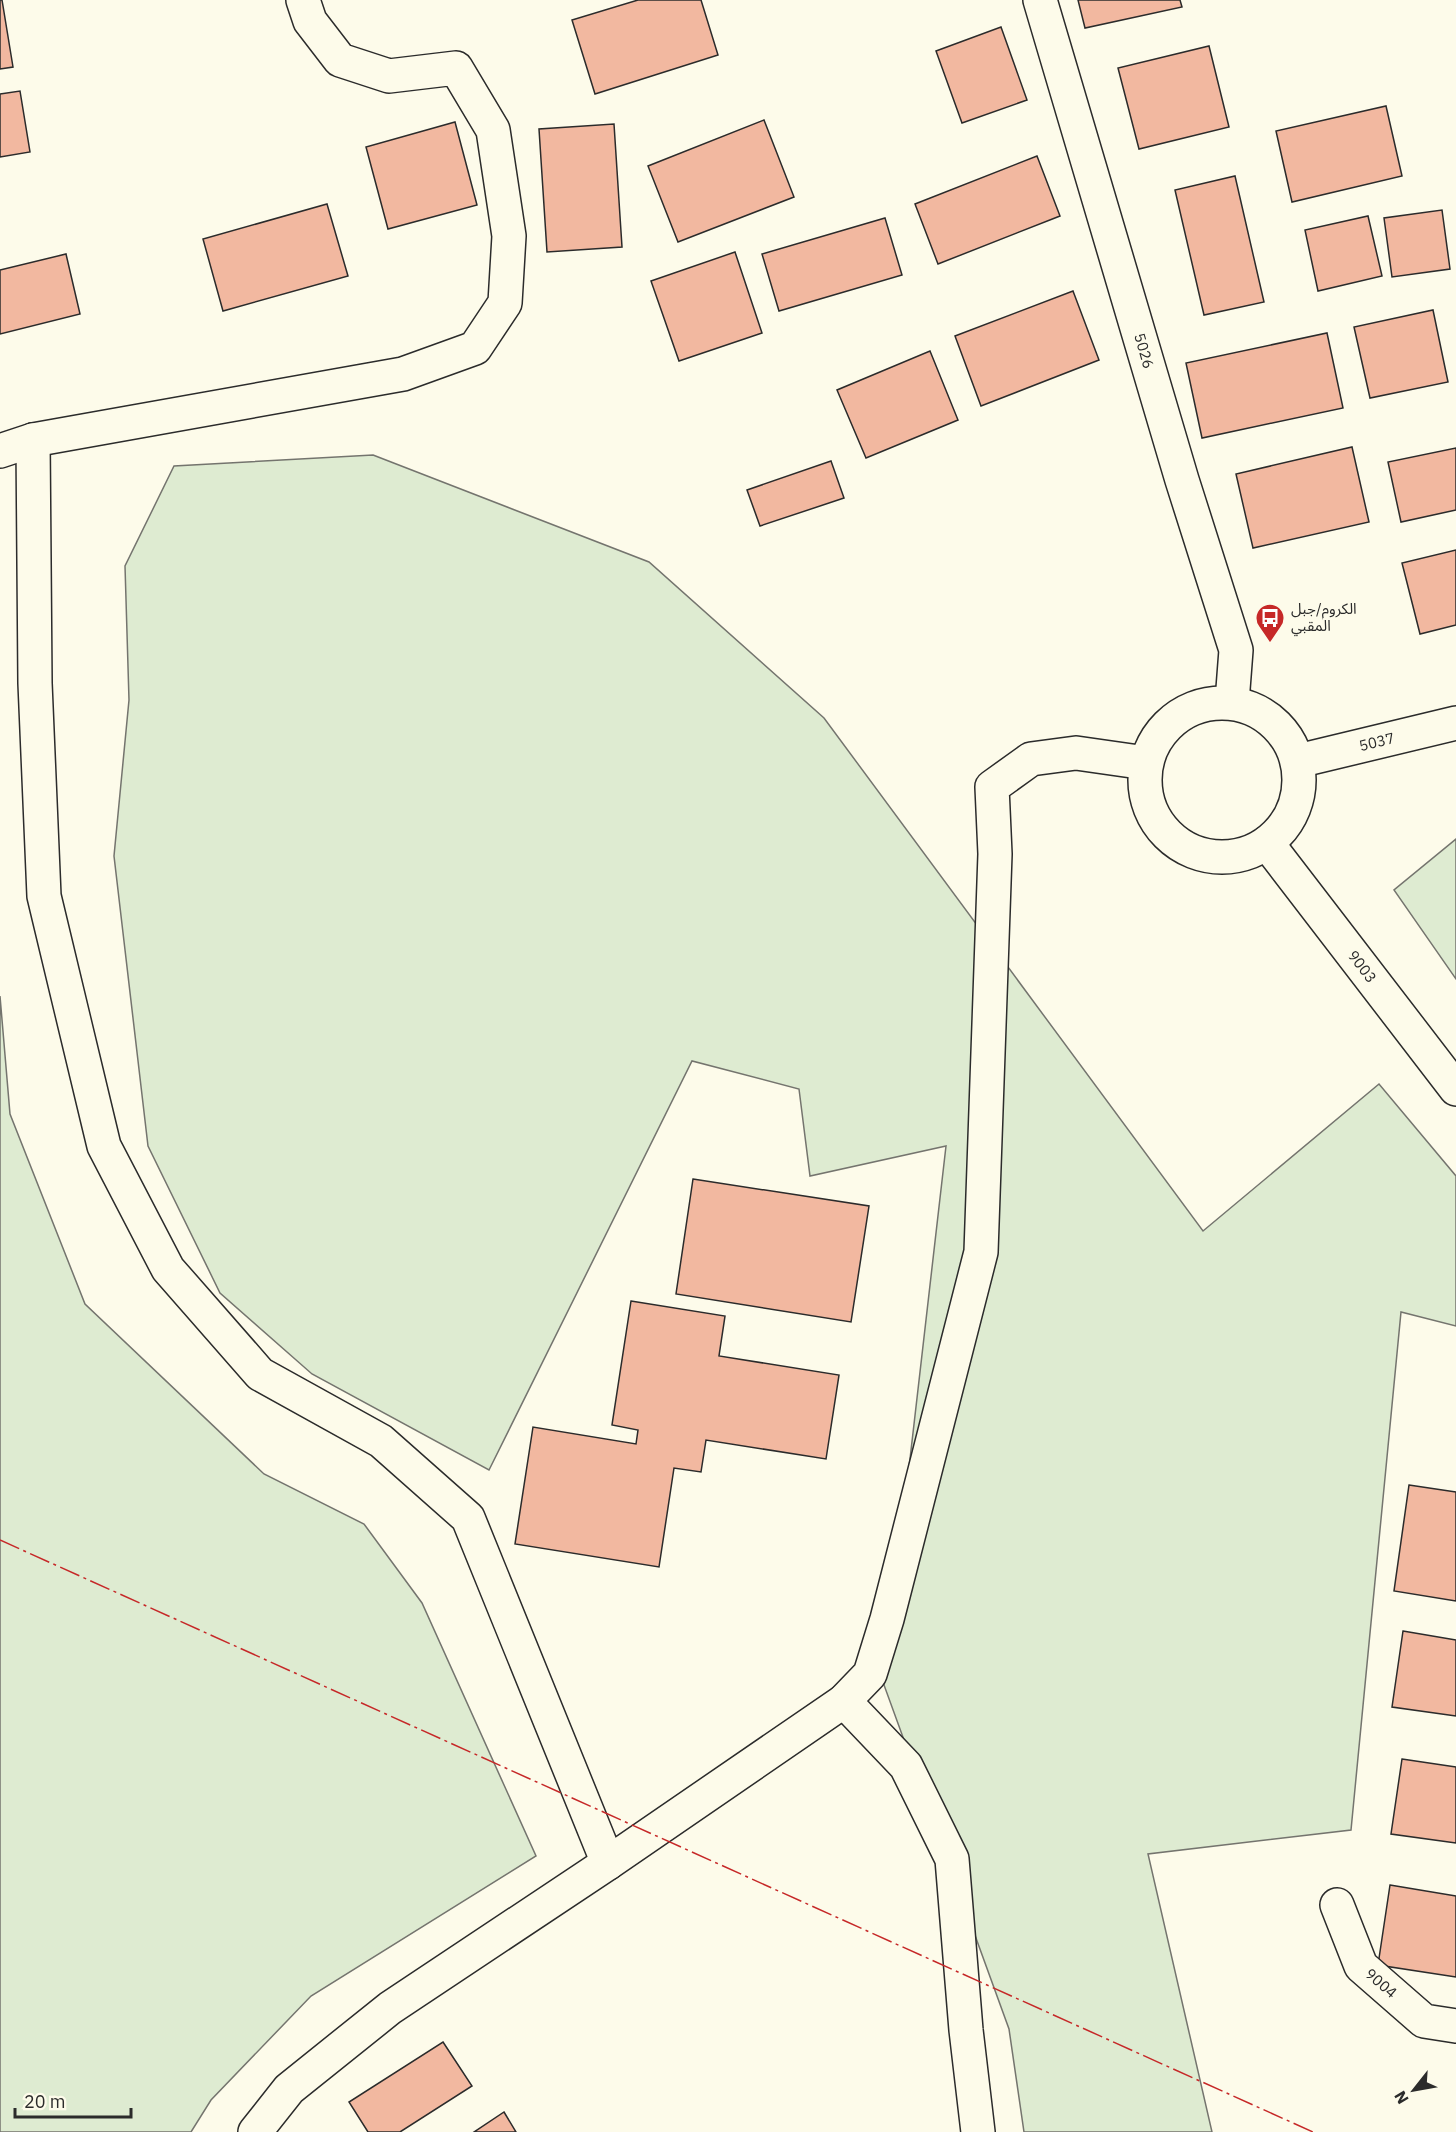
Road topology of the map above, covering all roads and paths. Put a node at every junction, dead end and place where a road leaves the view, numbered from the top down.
1 (303, 0) edge
2 (1040, 0) edge
3 (33, 440) junction
4 (0, 451) edge
5 (1232, 702) junction
6 (1456, 723) edge
7 (1298, 761) junction
8 (1146, 763) junction
9 (1267, 843) junction
10 (1456, 1089) edge
11 (844, 1701) junction
12 (608, 1863) junction
13 (1337, 1905) dead end
14 (1456, 2026) edge
15 (255, 2132) edge
16 (978, 2132) edge

1 - 3 street
2 - 5 street, 5026
3 - 4 street
3 - 12 street
5 - 7 street
5 - 8 street
6 - 7 street, 5037
7 - 9 street
8 - 9 street
8 - 11 street
9 - 10 street, 9003
11 - 12 street
11 - 16 street
12 - 15 street
13 - 14 street, 9004

